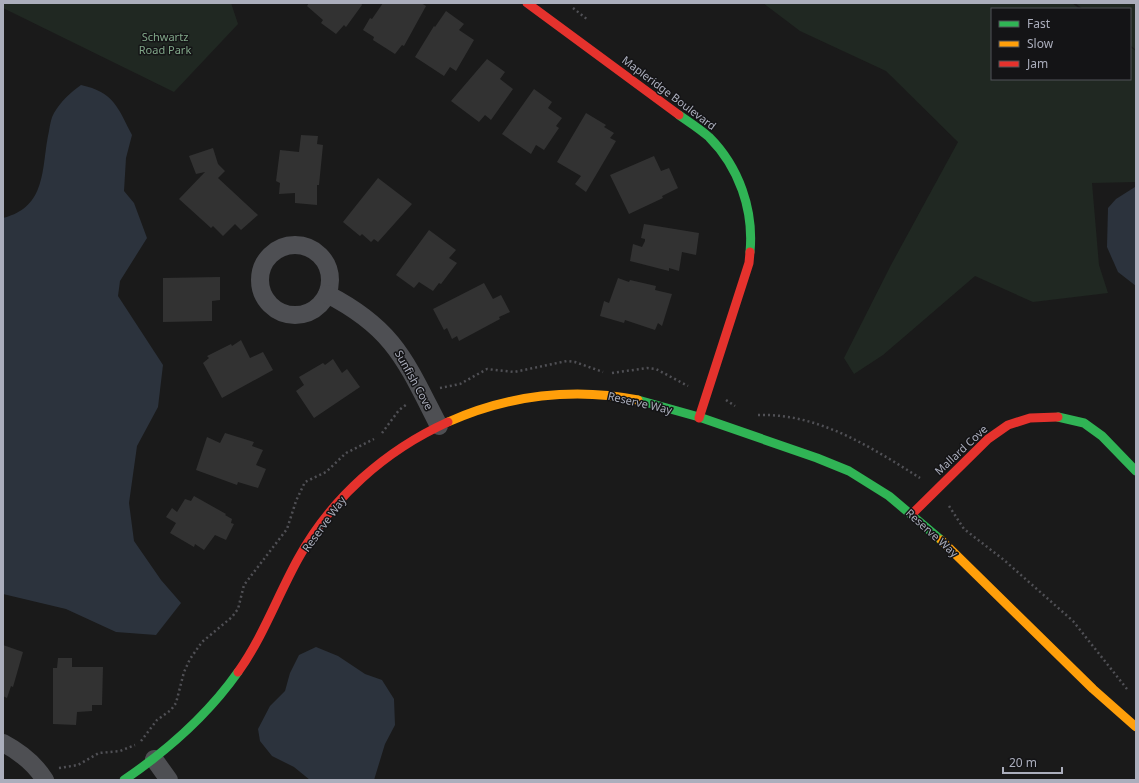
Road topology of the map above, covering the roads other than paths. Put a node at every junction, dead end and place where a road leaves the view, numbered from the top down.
1 (527, 3) edge
2 (327, 294) dead end
3 (699, 418) junction
4 (439, 426) junction
5 (1136, 471) edge
6 (912, 514) junction
7 (1136, 727) edge
8 (3, 744) edge
9 (154, 759) junction
10 (45, 779) edge
11 (124, 780) edge
12 (169, 780) edge

1 - 3 street, Mapleridge Boulevard
2 - 4 street, Sunfish Cove
3 - 4 street, Reserve Way
3 - 6 street, Reserve Way
4 - 9 street, Reserve Way
5 - 6 street, Mallard Cove
6 - 7 street, Reserve Way
8 - 10 street
9 - 11 street, Reserve Way
9 - 12 street

